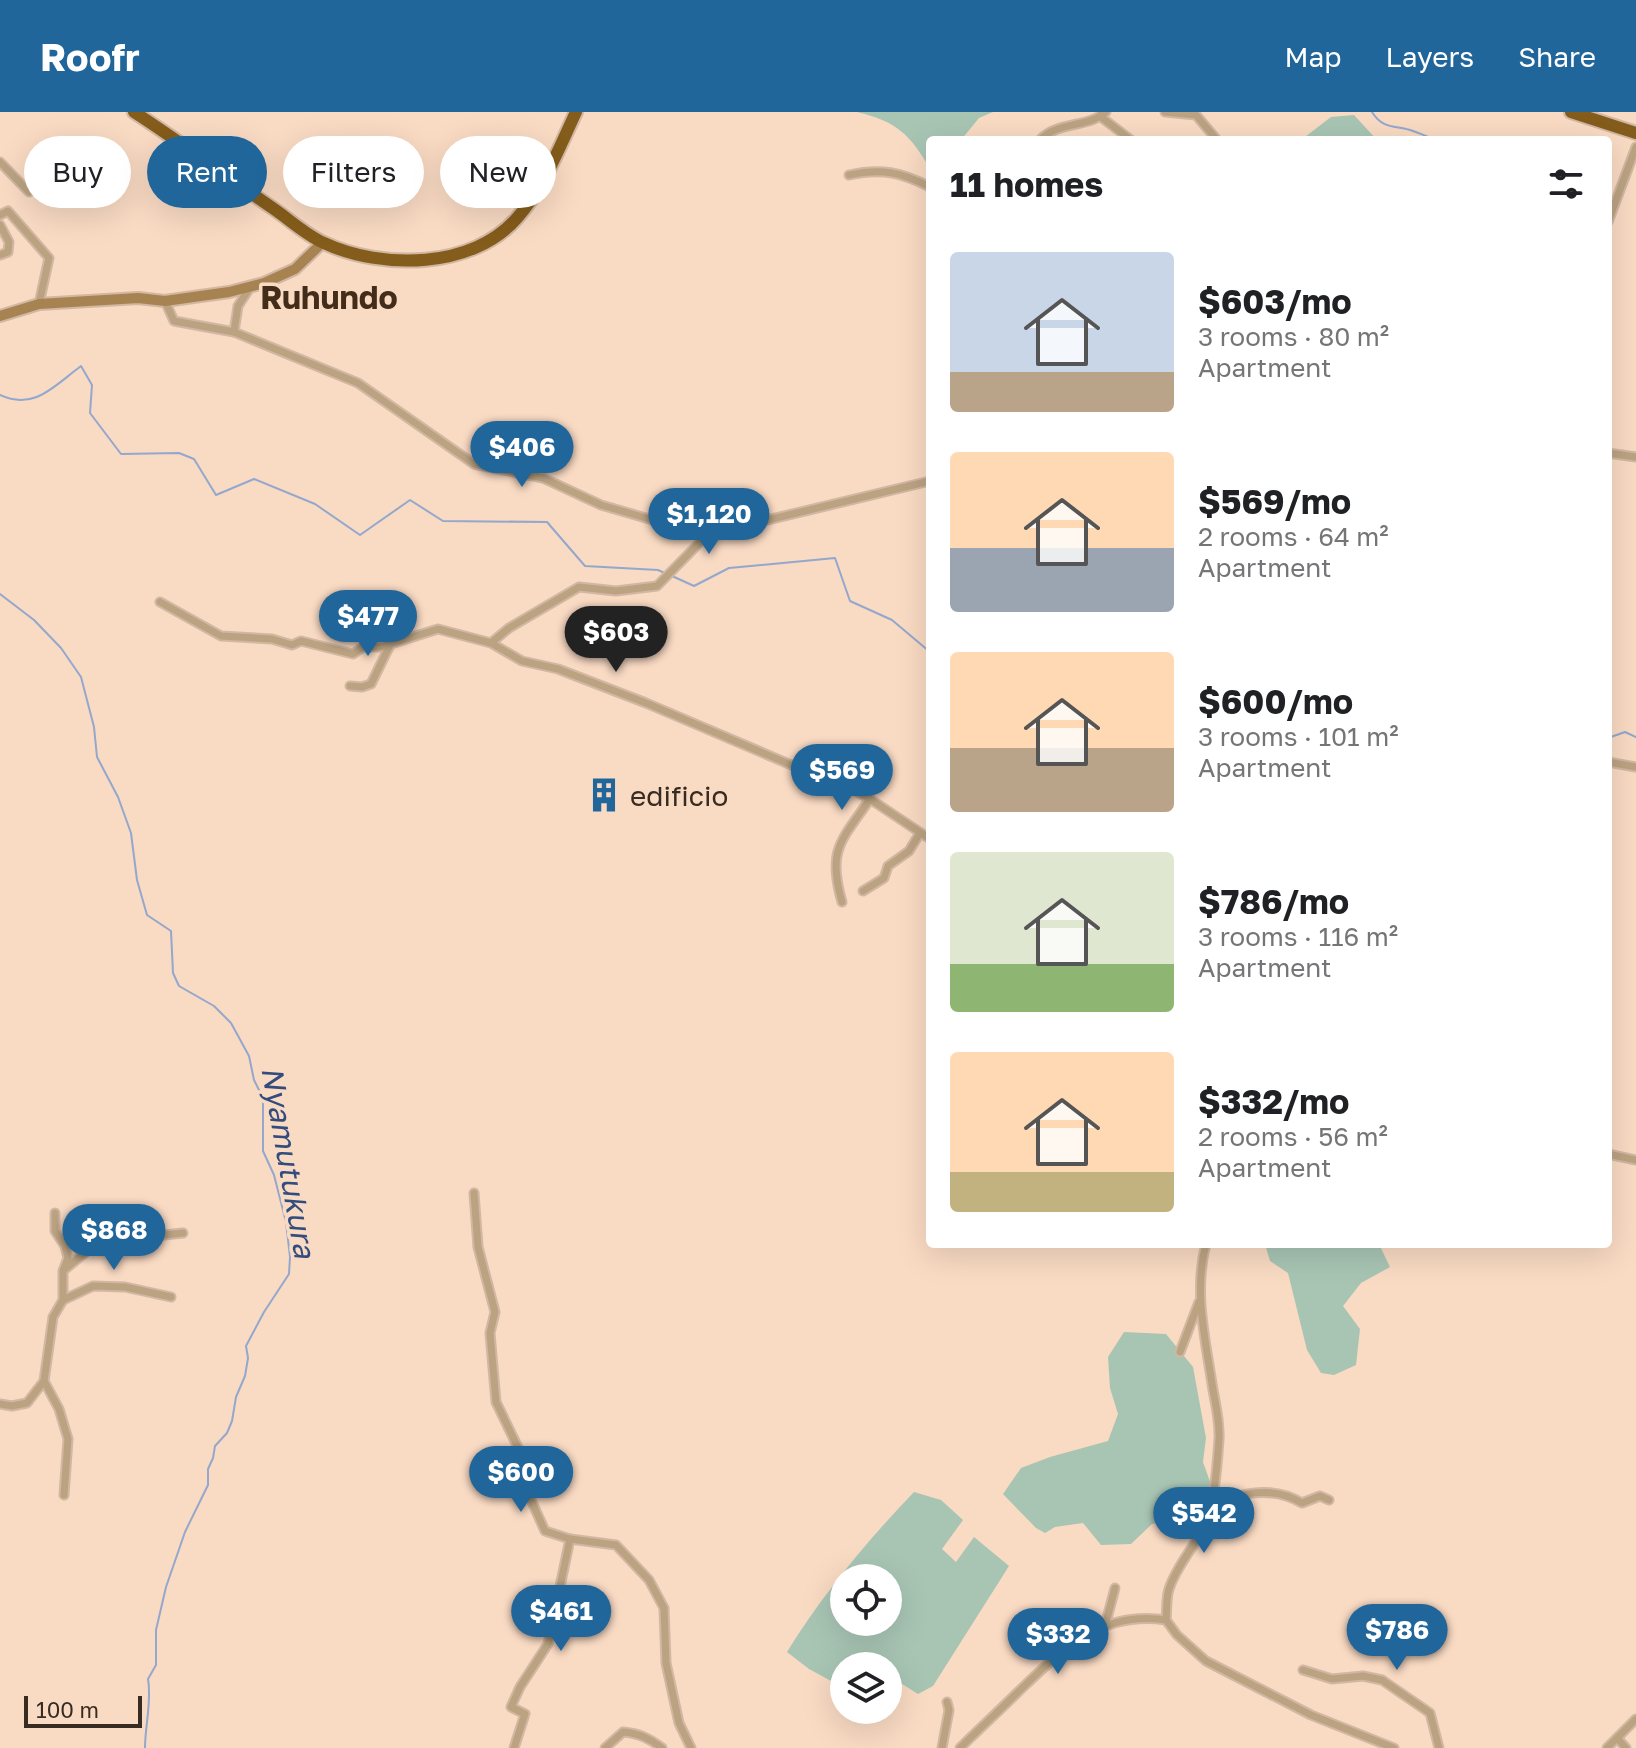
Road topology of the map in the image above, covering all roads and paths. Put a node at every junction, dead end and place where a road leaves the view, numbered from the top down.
1 (134, 112) edge
2 (576, 112) edge
3 (1165, 112) edge
4 (1571, 112) edge
5 (1103, 114) edge
6 (1636, 133) edge
7 (1046, 136) edge
8 (1127, 136) edge
9 (1214, 136) edge
10 (1636, 147) edge
11 (0, 162) edge
12 (849, 175) dead end
13 (926, 185) edge
14 (24, 187) edge
15 (1612, 211) edge
16 (1, 212) edge
17 (0, 225) edge
18 (322, 243) junction
19 (0, 255) edge
20 (251, 286) junction
21 (165, 301) junction
22 (39, 304) junction
23 (0, 316) edge
24 (234, 332) junction
25 (1612, 454) edge
26 (1636, 457) edge
27 (926, 482) edge
28 (714, 528) junction
29 (160, 602) dead end
30 (391, 643) junction
31 (491, 643) junction
32 (350, 686) dead end
33 (1612, 763) edge
34 (1636, 767) edge
35 (870, 799) junction
36 (920, 833) junction
37 (926, 837) edge
38 (863, 891) dead end
39 (842, 902) dead end
40 (1612, 1155) edge
41 (1636, 1160) edge
42 (474, 1193) dead end
43 (55, 1213) dead end
44 (183, 1233) dead end
45 (1206, 1248) edge
46 (63, 1271) junction
47 (171, 1297) dead end
48 (63, 1300) junction
49 (1199, 1302) junction
50 (1180, 1352) dead end
51 (44, 1381) junction
52 (0, 1404) edge
53 (64, 1495) dead end
54 (1329, 1500) dead end
55 (1208, 1513) junction
56 (570, 1539) junction
57 (1115, 1588) dead end
58 (1166, 1620) junction
59 (1105, 1626) junction
60 (1303, 1670) dead end
61 (947, 1702) dead end
62 (1636, 1719) edge
63 (1617, 1738) junction
64 (514, 1748) edge
65 (605, 1748) edge
66 (662, 1748) edge
67 (682, 1748) edge
68 (691, 1748) edge
69 (942, 1748) edge
70 (960, 1748) edge
71 (1394, 1748) edge
72 (1439, 1748) edge
73 (1607, 1748) edge
74 (1626, 1748) edge

1 - 18 highway
2 - 18 highway
3 - 9 street
4 - 6 highway
5 - 7 street
5 - 8 street
10 - 15 street
11 - 14 street
12 - 13 street
16 - 22 street
17 - 19 street
18 - 20 main road
20 - 21 main road
20 - 24 street
21 - 22 main road
21 - 24 street
22 - 23 main road
24 - 28 street
25 - 26 street
27 - 28 street
28 - 31 street
29 - 30 street
30 - 31 street
30 - 32 street
31 - 35 street
33 - 34 street
35 - 36 street
35 - 39 street
36 - 37 street
36 - 38 street
40 - 41 street
42 - 56 street
43 - 46 street
44 - 46 street
45 - 49 street
46 - 48 street
47 - 48 street
48 - 51 street
49 - 50 street
49 - 55 street
51 - 52 street
51 - 53 street
54 - 55 street
55 - 58 street
56 - 64 street
56 - 68 street
57 - 59 street
58 - 59 street
58 - 71 street
59 - 70 street
60 - 72 street
61 - 69 street
62 - 63 street
63 - 73 street
63 - 74 street
65 - 66 street
67 - 68 street

